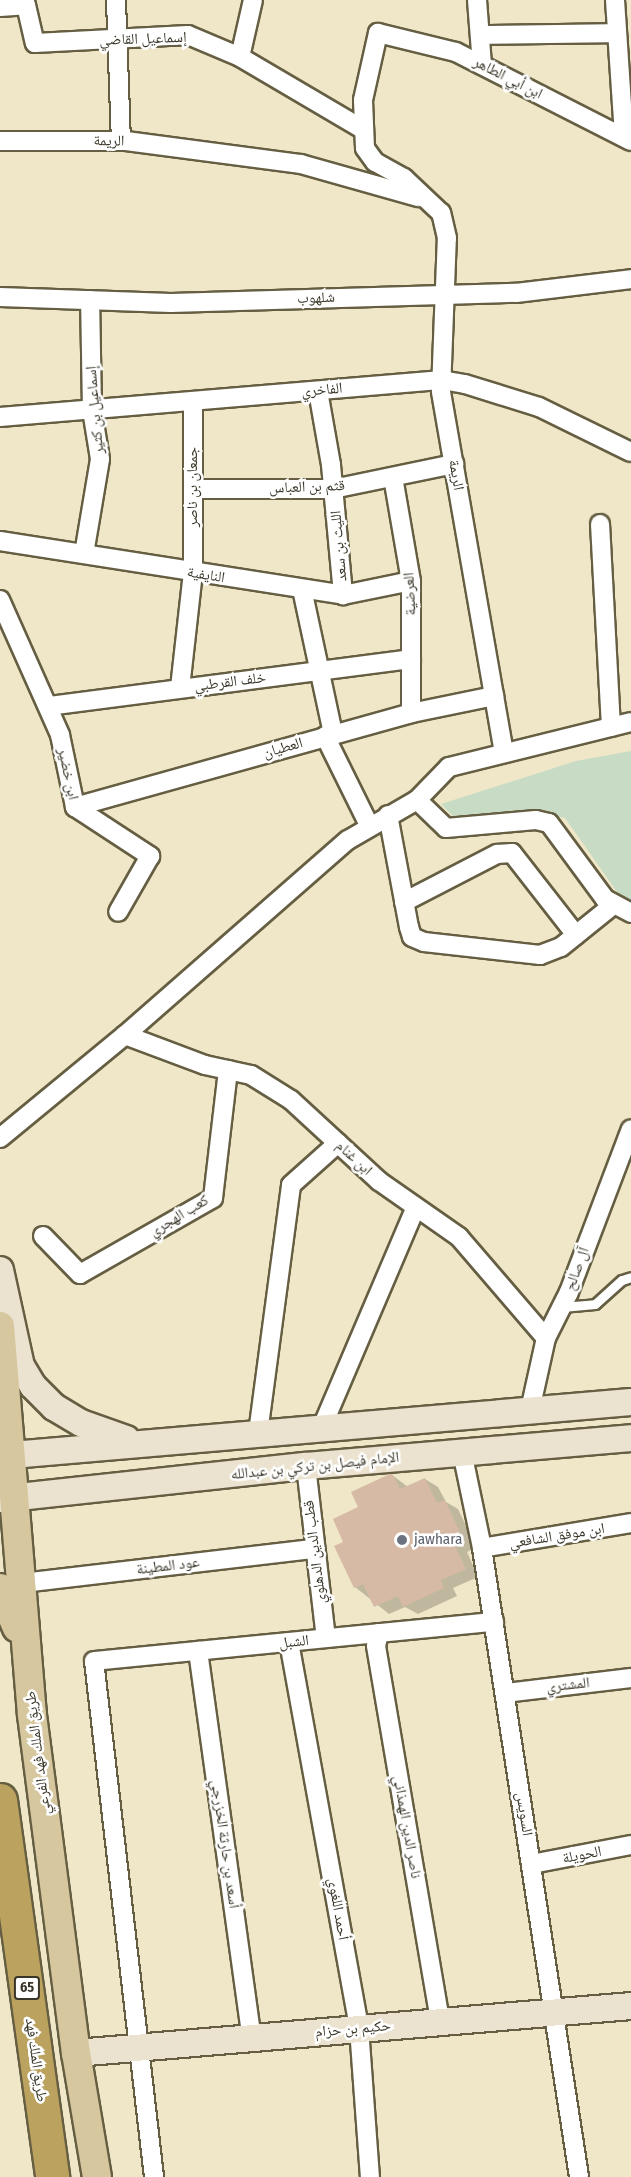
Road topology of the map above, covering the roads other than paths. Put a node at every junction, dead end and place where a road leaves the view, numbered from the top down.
1 (116, 0) edge
2 (253, 0) edge
3 (477, 0) edge
4 (615, 0) edge
5 (0, 7) edge
6 (378, 33) joint
7 (481, 35) junction
8 (117, 40) junction
9 (622, 40) edge
10 (240, 57) junction
11 (482, 65) junction
12 (364, 130) junction
13 (628, 139) edge
14 (0, 141) edge
15 (121, 141) junction
16 (428, 200) junction
17 (631, 279) edge
18 (446, 295) junction
19 (0, 297) edge
20 (90, 300) junction
21 (442, 380) junction
22 (318, 391) junction
23 (193, 401) junction
24 (92, 410) junction
25 (0, 417) edge
26 (631, 452) edge
27 (454, 464) junction
28 (393, 477) junction
29 (193, 489) junction
30 (333, 489) junction
31 (600, 524) dead end
32 (0, 541) edge
33 (84, 554) junction
34 (193, 573) junction
35 (411, 581) junction
36 (302, 589) junction
37 (343, 595) junction
38 (0, 600) edge
39 (411, 659) junction
40 (317, 671) junction
41 (180, 688) junction
42 (494, 696) junction
43 (49, 706) junction
44 (411, 713) junction
45 (631, 722) edge
46 (611, 727) junction
47 (329, 735) junction
48 (504, 753) junction
49 (417, 800) junction
50 (75, 807) junction
51 (388, 815) junction
52 (369, 825) junction
53 (404, 902) junction
54 (613, 905) junction
55 (118, 912) dead end
56 (631, 913) edge
57 (576, 935) junction
58 (125, 1035) junction
59 (228, 1070) junction
60 (631, 1129) edge
61 (0, 1138) edge
62 (338, 1143) junction
63 (416, 1207) junction
64 (44, 1236) dead end
65 (0, 1270) edge
66 (631, 1277) edge
67 (562, 1307) junction
68 (0, 1326) edge
69 (546, 1338) junction
70 (631, 1402) edge
71 (530, 1410) junction
72 (322, 1427) junction
73 (258, 1433) junction
74 (631, 1438) edge
75 (135, 1443) junction
76 (462, 1452) junction
77 (4, 1457) edge
78 (306, 1466) junction
79 (5, 1496) edge
80 (631, 1523) edge
81 (482, 1548) junction
82 (314, 1549) junction
83 (11, 1585) edge
84 (0, 1614) edge
85 (494, 1622) junction
86 (379, 1633) junction
87 (326, 1638) junction
88 (289, 1642) junction
89 (198, 1651) junction
90 (631, 1678) edge
91 (505, 1693) junction
92 (32, 1715) junction
93 (0, 1800) edge
94 (631, 1845) edge
95 (532, 1864) junction
96 (631, 2006) edge
97 (554, 2012) junction
98 (440, 2022) junction
99 (359, 2028) junction
100 (252, 2038) junction
101 (139, 2047) junction
102 (76, 2053) junction
103 (52, 2177) edge
104 (98, 2177) edge
105 (154, 2177) edge
106 (370, 2177) edge
107 (579, 2177) edge

1 - 8 street
2 - 10 street
3 - 7 street
4 - 9 street
5 - 8 street, إسماعيل القاضي
6 - 11 street, ابن أبي الطاهر
6 - 12 street, الريمة
7 - 9 street
7 - 11 street
8 - 10 street, إسماعيل القاضي
8 - 15 street
9 - 13 street
10 - 12 street, إسماعيل القاضي
11 - 13 street, ابن أبي الطاهر
12 - 16 street, الريمة
14 - 15 street, الريمة
15 - 16 street, الريمة
16 - 18 street, الريمة
17 - 18 street, شلهوب
18 - 20 street, شلهوب
18 - 21 street, الريمة
19 - 20 street, شلهوب
20 - 24 street, إسماعيل بن كثير
21 - 22 street, الفاخري
21 - 26 street, الفاخري
21 - 27 street, الريمة
22 - 23 street, الفاخري
22 - 30 street, الليث بن سعد
23 - 24 street, الفاخري
23 - 29 street, جمعان بن ناصر
24 - 25 street, الفاخري
24 - 33 street, إسماعيل بن كثير
27 - 28 street, قثم بن العباس
27 - 42 street, الريمة
28 - 30 street, قثم بن العباس
28 - 35 street, العرضية
29 - 30 street, قثم بن العباس
29 - 34 street, جمعان بن ناصر
30 - 37 street, الليث بن سعد
31 - 46 street
32 - 33 street, النايفية
33 - 34 street, النايفية
34 - 36 street, النايفية
34 - 41 street, جمعان بن ناصر
35 - 37 street, النايفية
35 - 39 street, العرضية
36 - 37 street, النايفية
36 - 40 street
38 - 43 street, ابن خضير
39 - 40 street, خلف القرطبي
39 - 44 street, العرضية
40 - 41 street, خلف القرطبي
40 - 47 street
41 - 43 street, خلف القرطبي
42 - 44 street, العطيان
42 - 48 street, الريمة
43 - 50 street, ابن خضير
44 - 47 street, العطيان
45 - 46 street
46 - 48 street
47 - 50 street, العطيان
47 - 52 street
48 - 49 street
49 - 51 street
49 - 54 street
50 - 55 street, ابن خضير
51 - 52 street
51 - 53 street
52 - 58 street
53 - 57 street
53 - 57 street
54 - 56 street
54 - 57 street
58 - 59 street, ابن غنام
58 - 61 street
59 - 62 street, ابن غنام
59 - 64 street, كعب الهجري
60 - 67 street, آل صالح
62 - 63 street, ابن غنام
62 - 73 street
63 - 69 street, ابن غنام
63 - 72 street
65 - 75 main road
66 - 67 lane
67 - 69 street, آل صالح
68 - 77 main road
69 - 71 street, آل صالح
70 - 71 main road
71 - 72 main road
72 - 73 main road
73 - 75 main road
74 - 76 main road, الإمام فيصل بن تركي بن عبدالله
75 - 77 main road
76 - 78 main road, الإمام فيصل بن تركي بن عبدالله
76 - 81 street, السويس
77 - 79 main road
78 - 79 main road, الإمام فيصل بن تركي بن عبدالله
78 - 82 street, قطب الدين الدهلوي
79 - 83 main road
80 - 81 street, ابن موفق الشافعي
81 - 85 street, السويس
82 - 83 street, عود المطينة
82 - 87 street, قطب الدين الدهلوي
83 - 92 main road
84 - 92 main road
85 - 86 street, الشبل
85 - 91 street, السويس
86 - 87 street, الشبل
86 - 98 street, ناصر الدين الهمذاني
87 - 88 street, الشبل
88 - 89 street, الشبل
88 - 99 street, أحمد اللغوي
89 - 100 street, أسعد بن حارثة الخزرجي
89 - 101 street, الشبل
90 - 91 street, المشتري
91 - 95 street, السويس
92 - 102 main road, طريق الملك فهد الفرعي
93 - 103 highway, طريق الملك فهد / 65
94 - 95 street, الحويلة
95 - 97 street, السويس
96 - 97 main road, حكيم بن حزام
97 - 98 main road, حكيم بن حزام
97 - 107 street, السويس
98 - 99 main road, حكيم بن حزام
99 - 100 main road, حكيم بن حزام
99 - 106 street, أحمد اللغوي
100 - 101 main road, حكيم بن حزام
101 - 102 main road, حكيم بن حزام
101 - 105 street
102 - 104 main road, طريق الملك فهد الفرعي

